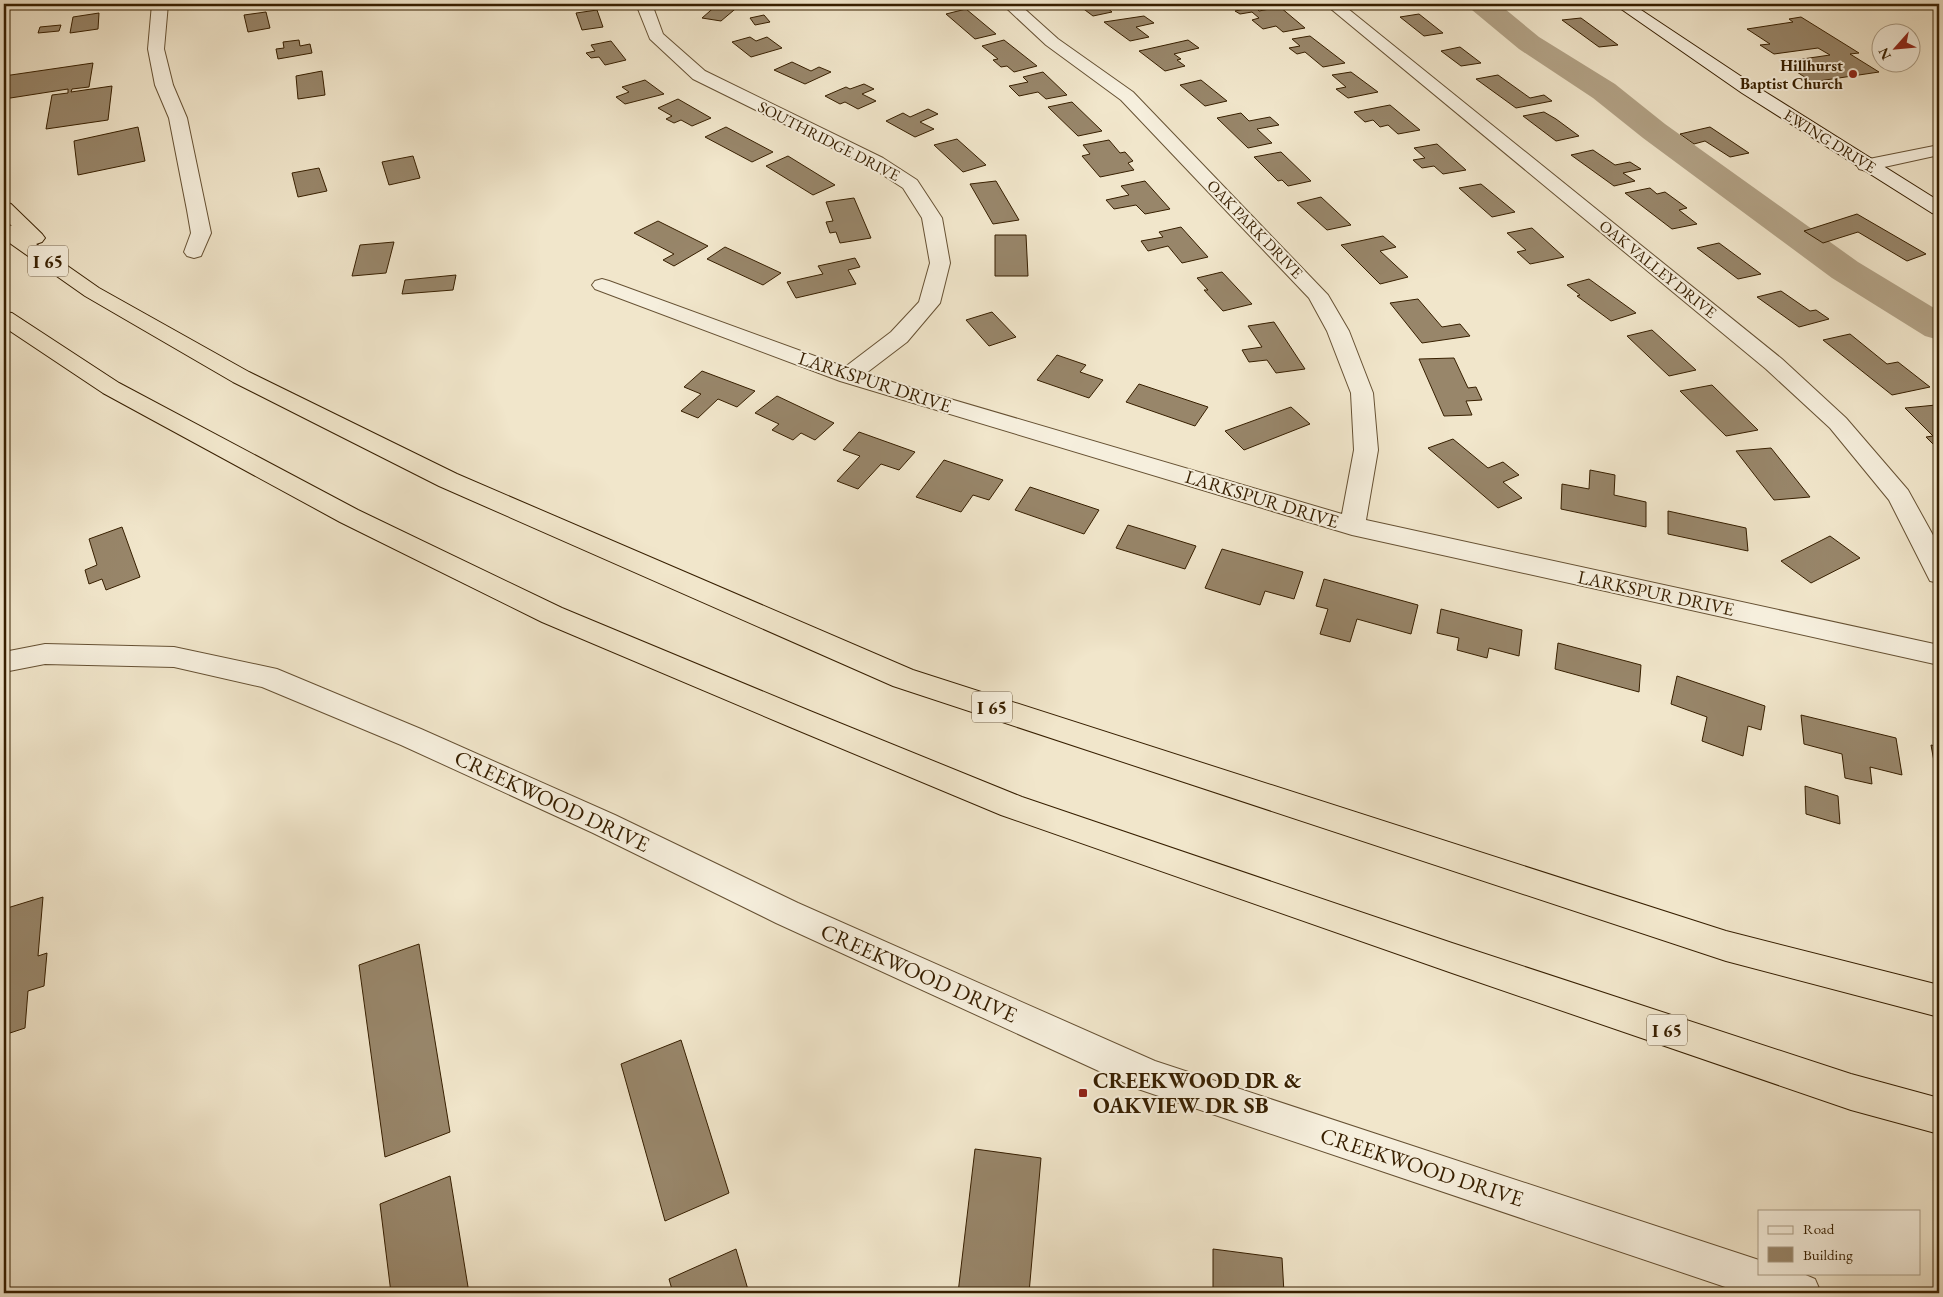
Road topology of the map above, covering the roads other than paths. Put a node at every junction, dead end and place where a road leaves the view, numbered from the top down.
1 (160, 4) edge
2 (644, 4) edge
3 (1010, 4) edge
4 (1332, 4) edge
5 (1622, 4) edge
6 (1939, 150) edge
7 (1866, 164) junction
8 (4, 208) edge
9 (1939, 209) edge
10 (4, 230) edge
11 (194, 252) dead end
12 (602, 285) dead end
13 (92, 292) junction
14 (4, 318) edge
15 (848, 376) junction
16 (1352, 526) junction
17 (1939, 574) edge
18 (1939, 655) edge
19 (4, 662) edge
20 (1939, 1001) edge
21 (1939, 1116) edge
22 (1802, 1293) edge

1 - 11 street
2 - 15 street, SOUTHRIDGE DRIVE
3 - 16 street, OAK PARK DRIVE
4 - 17 street, OAK VALLEY DRIVE
5 - 7 street, EWING DRIVE
6 - 7 street
7 - 9 street, EWING DRIVE
8 - 13 highway
10 - 13 highway, I 65
12 - 15 street, LARKSPUR DRIVE
13 - 20 highway, I 65
14 - 21 highway, I 65
15 - 16 street, LARKSPUR DRIVE
16 - 18 street, LARKSPUR DRIVE
19 - 22 street, CREEKWOOD DRIVE

